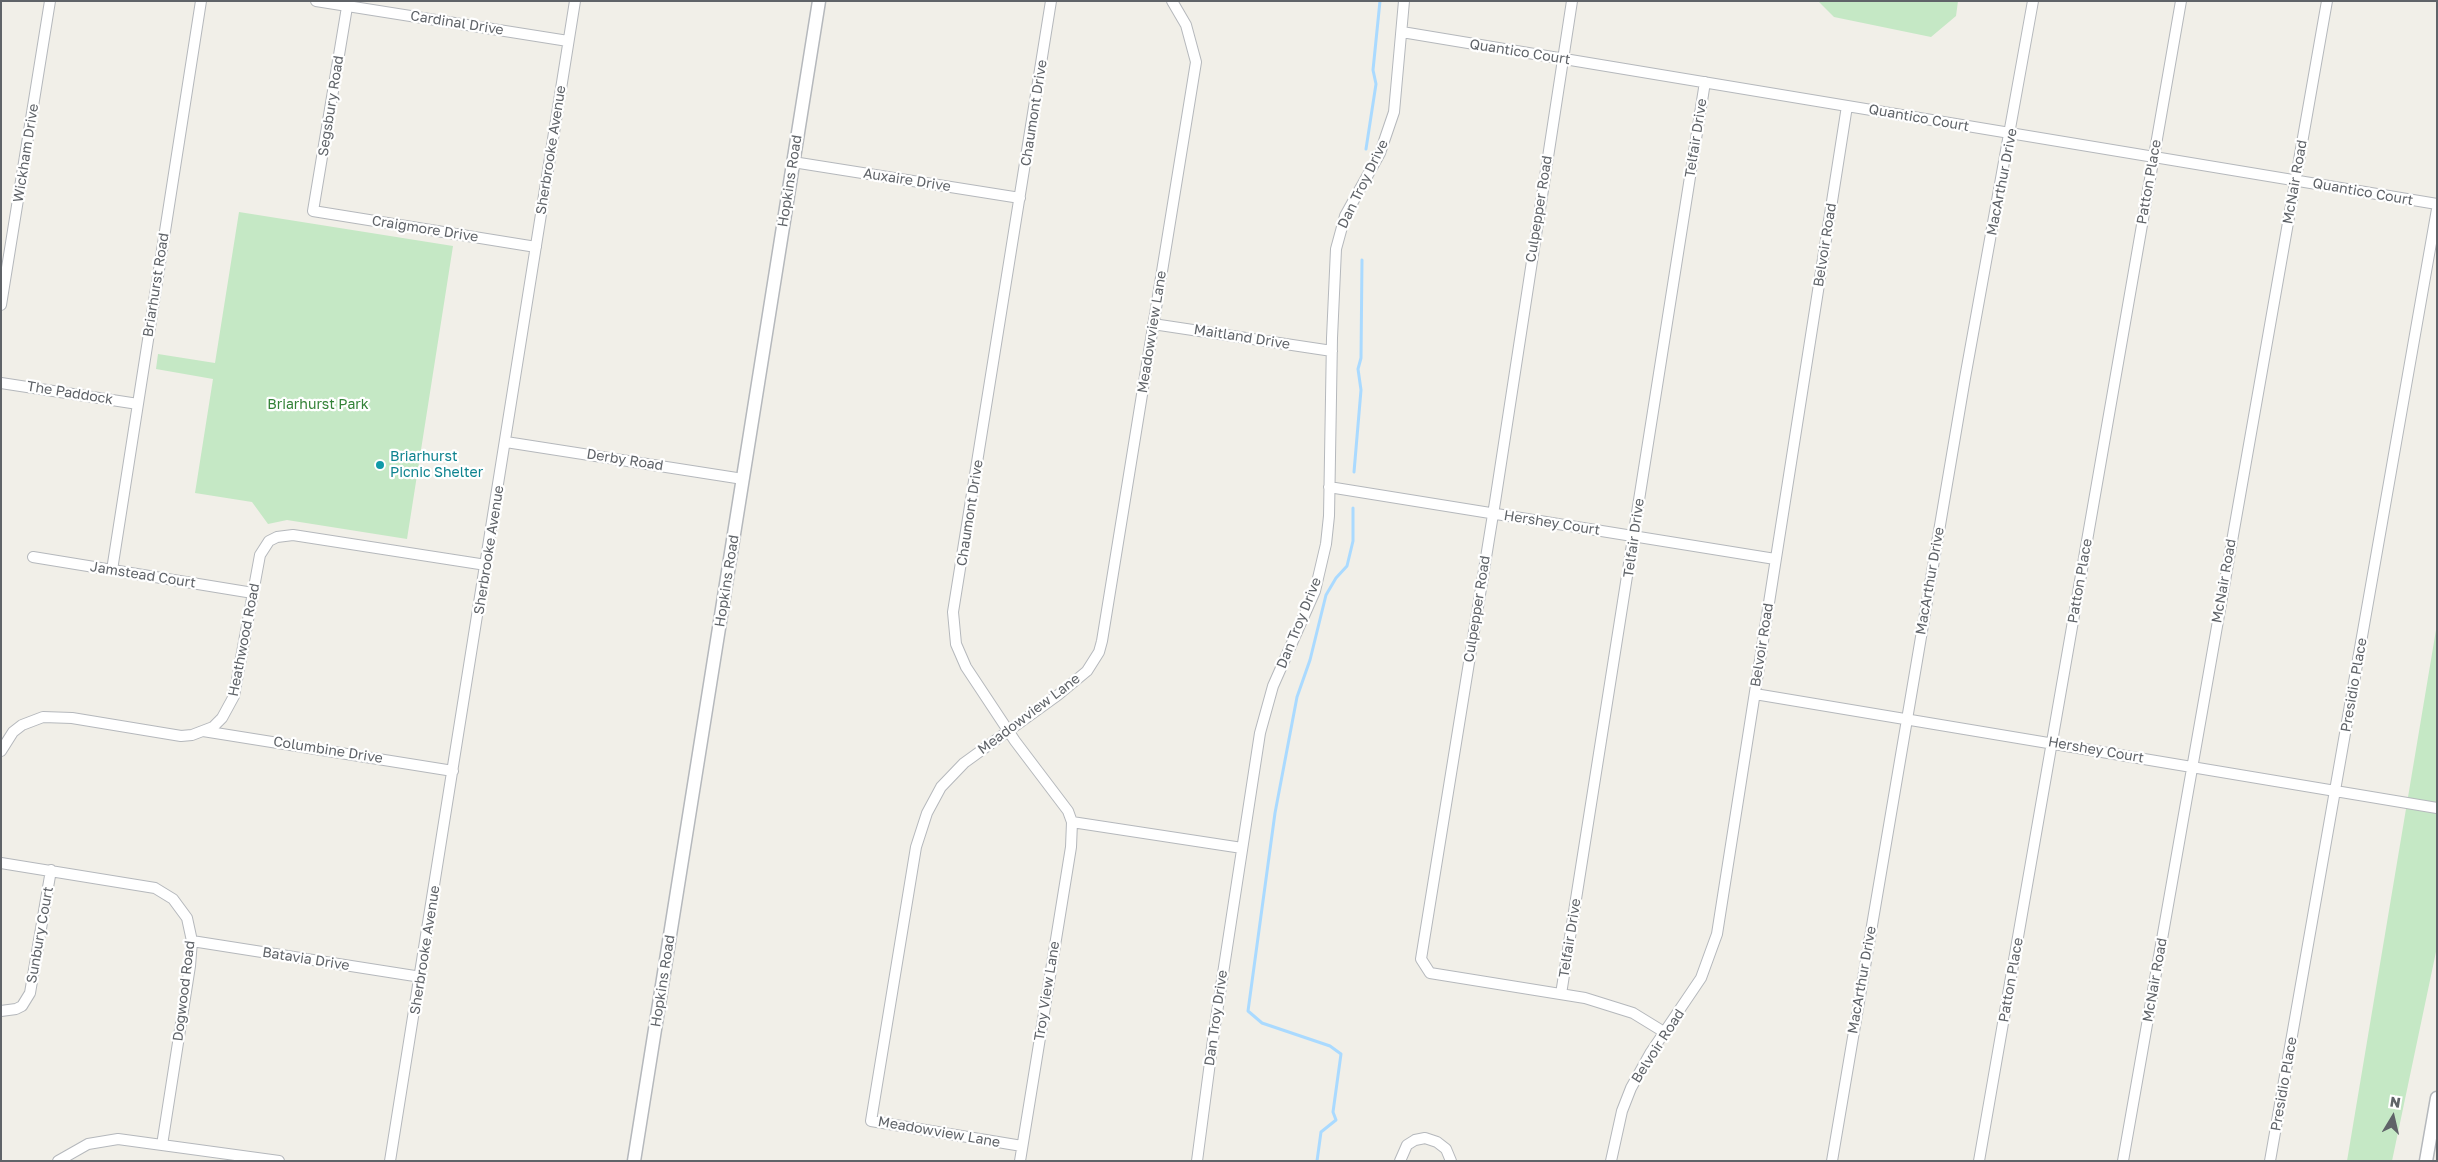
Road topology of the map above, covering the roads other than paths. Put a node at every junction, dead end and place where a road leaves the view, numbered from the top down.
1 (50, 1) edge
2 (201, 1) edge
3 (316, 1) edge
4 (575, 1) edge
5 (819, 1) edge
6 (1051, 1) edge
7 (1172, 1) edge
8 (1404, 1) edge
9 (1572, 1) edge
10 (2034, 1) edge
11 (2181, 1) edge
12 (2327, 1) edge
13 (347, 4) edge
14 (1402, 32) junction
15 (568, 41) junction
16 (1563, 58) junction
17 (1705, 82) junction
18 (1847, 106) junction
19 (2011, 134) junction
20 (2153, 157) junction
21 (793, 162) junction
22 (2295, 180) junction
23 (1020, 198) junction
24 (2437, 204) edge
25 (2437, 210) edge
26 (313, 211) joint
27 (536, 246) junction
28 (1, 305) edge
29 (1153, 324) junction
30 (1332, 351) junction
31 (1, 383) edge
32 (138, 404) junction
33 (506, 442) junction
34 (743, 479) junction
35 (1330, 487) junction
36 (1493, 513) junction
37 (1634, 536) junction
38 (33, 557) dead end
39 (1775, 559) junction
40 (486, 565) junction
41 (112, 570) junction
42 (253, 593) junction
43 (1755, 694) junction
44 (1906, 719) junction
45 (1008, 730) junction
46 (203, 732) junction
47 (2053, 743) junction
48 (1, 751) edge
49 (2192, 767) junction
50 (453, 771) junction
51 (2336, 791) junction
52 (2437, 808) edge
53 (1072, 822) junction
54 (1242, 848) junction
55 (1, 863) edge
56 (51, 870) junction
57 (192, 941) junction
58 (421, 977) junction
59 (1561, 994) junction
60 (1, 1011) edge
61 (1664, 1032) junction
62 (2437, 1098) edge
63 (162, 1145) junction
64 (1022, 1146) junction
65 (58, 1161) edge
66 (279, 1161) edge
67 (390, 1161) edge
68 (634, 1161) edge
69 (1020, 1161) edge
70 (1197, 1161) edge
71 (1400, 1161) edge
72 (1451, 1161) edge
73 (1611, 1161) edge
74 (1832, 1161) edge
75 (1979, 1161) edge
76 (2123, 1161) edge
77 (2270, 1161) edge
78 (2426, 1161) edge

1 - 28 street, Wickham Drive
2 - 32 street, Briarhurst Road
3 - 13 street, Cardinal Drive
4 - 15 street, Sherbrooke Avenue
5 - 21 street, Hopkins Road
6 - 23 street, Chaumont Drive
7 - 29 street, Meadowview Lane
8 - 14 street, Dan Troy Drive
9 - 16 street, Culpepper Road
10 - 19 street, MacArthur Drive
11 - 20 street, Patton Place
12 - 22 street, McNair Road
13 - 15 street, Cardinal Drive
13 - 26 street, Segsbury Road
14 - 16 street, Quantico Court
14 - 30 street, Dan Troy Drive
15 - 27 street, Sherbrooke Avenue
16 - 17 street, Quantico Court
16 - 36 street, Culpepper Road
17 - 18 street, Quantico Court
17 - 37 street, Telfair Drive
18 - 19 street, Quantico Court
18 - 39 street, Belvoir Road
19 - 20 street, Quantico Court
19 - 44 street, MacArthur Drive
20 - 22 street, Quantico Court
20 - 47 street, Patton Place
21 - 23 street, Auxaire Drive
21 - 34 street, Hopkins Road
22 - 24 street, Quantico Court
22 - 49 street, McNair Road
23 - 45 street, Chaumont Drive
25 - 51 street, Presidio Place
26 - 27 street, Craigmore Drive
27 - 33 street, Sherbrooke Avenue
29 - 30 street, Maitland Drive
29 - 45 street, Meadowview Lane
30 - 35 street, Dan Troy Drive
31 - 32 street, The Paddock
32 - 41 street, Briarhurst Road
33 - 34 street, Derby Road
33 - 40 street, Sherbrooke Avenue
34 - 68 street, Hopkins Road
35 - 36 street, Hershey Court
35 - 54 street, Dan Troy Drive
36 - 37 street, Hershey Court
36 - 59 street, Culpepper Road
37 - 39 street, Hershey Court
37 - 59 street, Telfair Drive
38 - 41 street, Jamstead Court
39 - 43 street, Belvoir Road
40 - 42 street, Heathwood Road
40 - 50 street, Sherbrooke Avenue
41 - 42 street, Jamstead Court
42 - 46 street, Heathwood Road
43 - 44 street, Hershey Court
43 - 61 street, Belvoir Road
44 - 47 street, Hershey Court
44 - 74 street, MacArthur Drive
45 - 53 street, Chaumont Drive
45 - 64 street, Meadowview Lane
46 - 48 street, Heathwood Road
46 - 50 street, Columbine Drive
47 - 49 street, Hershey Court
47 - 75 street, Patton Place
49 - 51 street, Hershey Court
49 - 76 street, McNair Road
50 - 58 street, Sherbrooke Avenue
51 - 52 street, Hershey Court
51 - 77 street, Presidio Place
53 - 54 street
53 - 64 street, Troy View Lane
54 - 70 street, Dan Troy Drive
55 - 56 street, Dogwood Road
56 - 57 street, Dogwood Road
56 - 60 street, Sunbury Court
57 - 58 street, Batavia Drive
57 - 63 street, Dogwood Road
58 - 67 street, Sherbrooke Avenue
59 - 61 street, Culpepper Road
61 - 73 street, Belvoir Road
62 - 78 street
63 - 65 street
63 - 66 street
64 - 69 street, Troy View Lane
71 - 72 street

